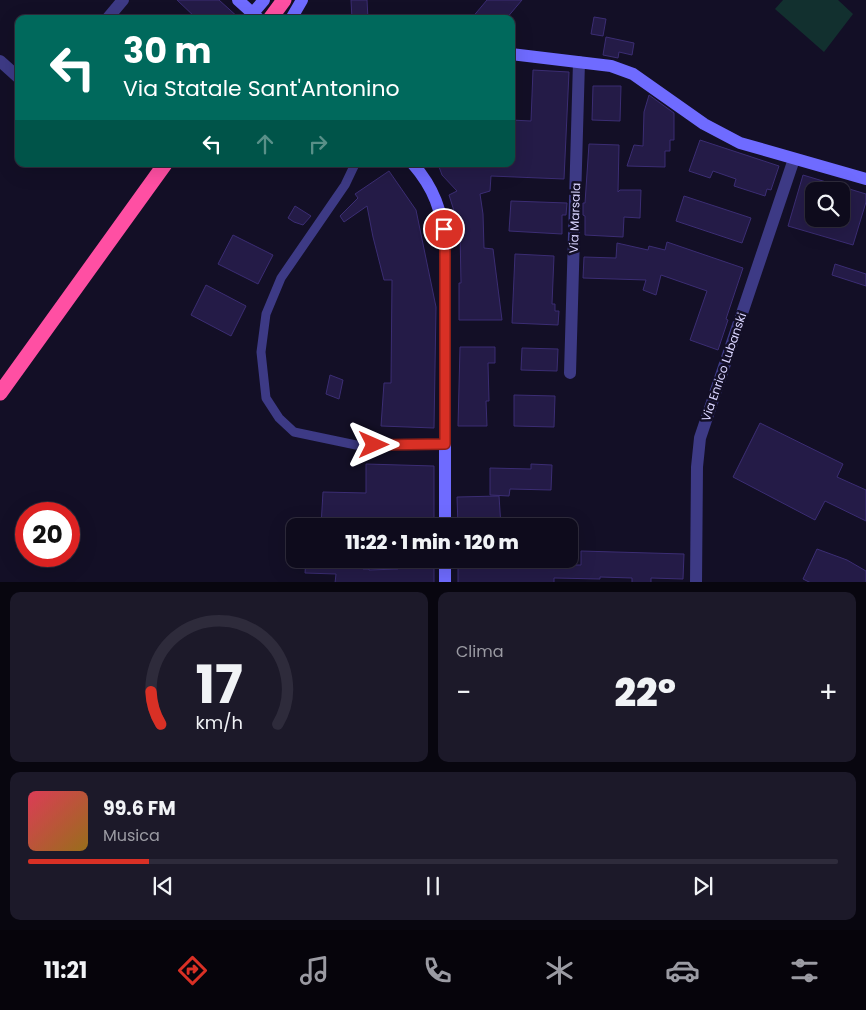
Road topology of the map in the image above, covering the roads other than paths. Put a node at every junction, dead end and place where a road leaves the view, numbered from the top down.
1 (123, 0) edge
2 (238, 0) edge
3 (264, 0) edge
4 (284, 0) edge
5 (302, 0) edge
6 (110, 15) edge
7 (255, 15) edge
8 (256, 15) edge
9 (273, 15) edge
10 (295, 15) edge
11 (515, 54) edge
12 (0, 61) edge
13 (580, 62) junction
14 (15, 74) edge
15 (794, 159) junction
16 (163, 167) edge
17 (354, 167) edge
18 (415, 167) edge
19 (866, 179) edge
20 (570, 373) dead end
21 (0, 393) edge
22 (445, 444) junction
23 (445, 518) edge
24 (445, 568) edge
25 (445, 582) edge
26 (696, 582) edge

1 - 6 street
2 - 7 street
3 - 8 street
4 - 9 highway
5 - 10 street
11 - 13 street
12 - 14 street
13 - 15 street
13 - 20 street, Via Marsala
15 - 19 street
15 - 26 street, Via Enrico Lubanski
16 - 21 highway
17 - 22 lane
18 - 22 street
22 - 23 street
24 - 25 street

